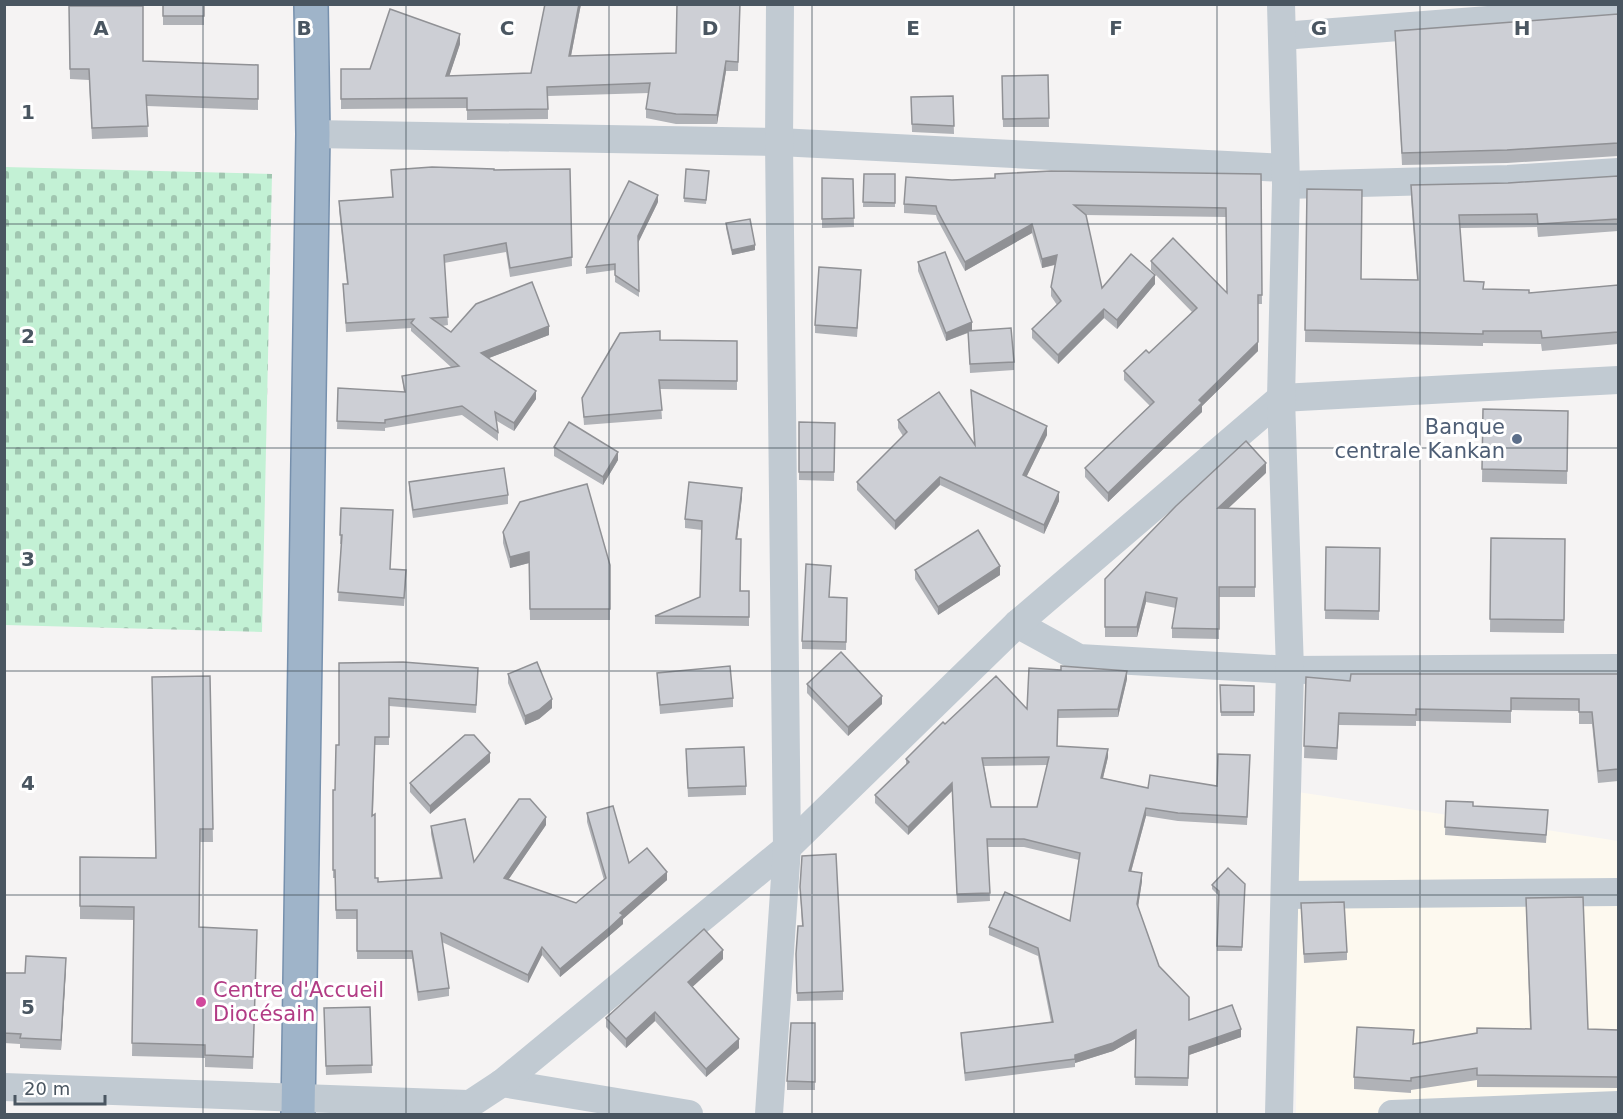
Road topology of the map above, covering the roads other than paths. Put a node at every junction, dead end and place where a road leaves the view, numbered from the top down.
1 (311, 4) edge
2 (780, 4) edge
3 (1281, 4) edge
4 (1618, 10) edge
5 (1282, 36) junction
6 (312, 134) junction
7 (778, 141) junction
8 (1618, 172) edge
9 (1285, 176) junction
10 (1618, 380) edge
11 (1281, 398) junction
12 (1017, 624) junction
13 (1618, 668) edge
14 (1290, 670) junction
15 (787, 848) junction
16 (1618, 892) edge
17 (1285, 895) junction
18 (502, 1083) junction
19 (4, 1087) edge
20 (1618, 1105) edge
21 (298, 1107) edge
22 (461, 1109) edge
23 (689, 1114) edge
24 (769, 1114) edge
25 (1279, 1114) edge
26 (1392, 1114) edge

1 - 6 highway
2 - 7 street
3 - 5 street
4 - 5 street
5 - 9 street
6 - 7 street
6 - 21 highway
7 - 9 street
7 - 15 street
8 - 9 street
9 - 11 street
10 - 11 street
11 - 12 street
11 - 14 street
12 - 14 street
12 - 15 street
13 - 14 street
14 - 17 street
15 - 18 street
15 - 24 street
16 - 17 street
17 - 25 street
18 - 22 street
18 - 23 street
19 - 21 street
20 - 26 street
21 - 22 street

